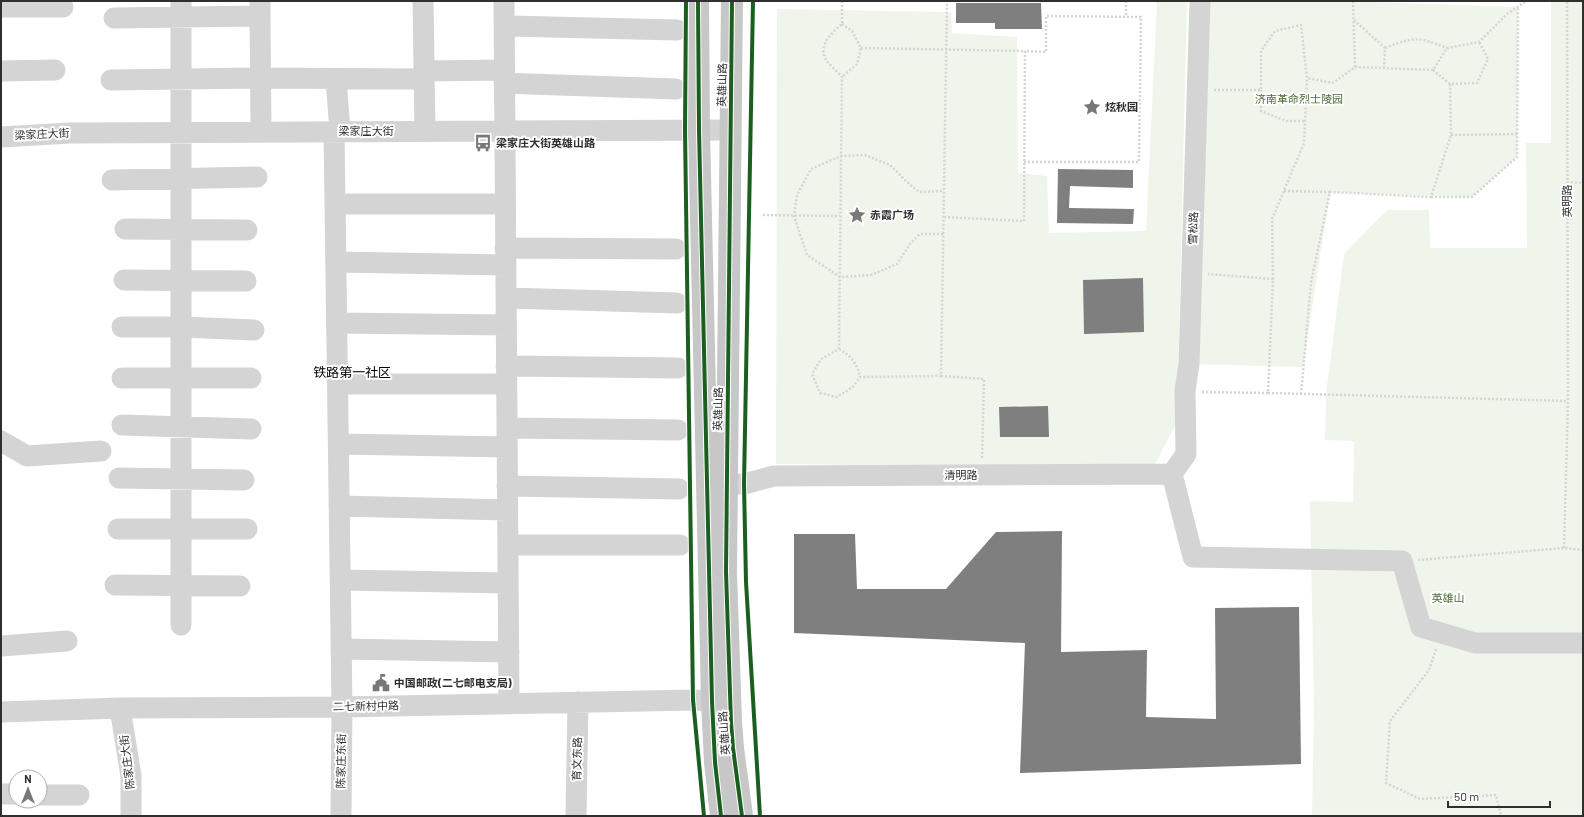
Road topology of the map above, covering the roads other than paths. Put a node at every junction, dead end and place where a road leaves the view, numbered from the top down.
1 (423, 1) edge
2 (504, 1) edge
3 (698, 1) edge
4 (732, 1) edge
5 (1200, 1) edge
6 (1, 8) edge
7 (63, 8) dead end
8 (181, 9) edge
9 (260, 9) edge
10 (114, 18) dead end
11 (504, 26) junction
12 (677, 30) dead end
13 (55, 70) dead end
14 (1, 71) edge
15 (424, 75) junction
16 (504, 77) junction
17 (261, 78) junction
18 (182, 79) junction
19 (336, 79) junction
20 (111, 80) dead end
21 (676, 89) dead end
22 (504, 130) junction
23 (699, 130) junction
24 (730, 130) junction
25 (337, 131) junction
26 (425, 131) junction
27 (182, 132) junction
28 (261, 132) junction
29 (1, 137) edge
30 (257, 177) dead end
31 (182, 179) junction
32 (112, 180) dead end
33 (336, 204) junction
34 (505, 204) junction
35 (125, 229) dead end
36 (182, 229) junction
37 (247, 230) dead end
38 (676, 250) dead end
39 (505, 256) junction
40 (337, 262) junction
41 (124, 280) dead end
42 (182, 280) junction
43 (246, 281) dead end
44 (506, 298) junction
45 (677, 303) dead end
46 (337, 323) junction
47 (506, 325) junction
48 (182, 327) junction
49 (122, 328) dead end
50 (254, 330) dead end
51 (678, 368) dead end
52 (506, 375) junction
53 (122, 378) dead end
54 (251, 378) dead end
55 (181, 379) junction
56 (338, 384) junction
57 (122, 425) dead end
58 (181, 427) junction
59 (251, 429) dead end
60 (678, 430) dead end
61 (507, 438) junction
62 (1, 441) edge
63 (339, 444) junction
64 (102, 451) dead end
65 (1172, 474) junction
66 (119, 478) dead end
67 (181, 480) junction
68 (244, 480) dead end
69 (727, 484) junction
70 (507, 486) junction
71 (679, 489) dead end
72 (340, 506) junction
73 (508, 510) junction
74 (118, 528) dead end
75 (181, 529) junction
76 (247, 529) dead end
77 (508, 545) junction
78 (680, 545) dead end
79 (340, 580) junction
80 (508, 583) junction
81 (181, 584) junction
82 (115, 585) dead end
83 (240, 586) dead end
84 (181, 625) dead end
85 (67, 641) dead end
86 (1583, 643) edge
87 (1, 646) edge
88 (341, 649) junction
89 (509, 652) junction
90 (721, 699) junction
91 (578, 702) junction
92 (509, 703) junction
93 (342, 706) junction
94 (120, 708) junction
95 (1, 712) edge
96 (48, 794) edge
97 (79, 795) dead end
98 (717, 811) edge
99 (131, 816) edge
100 (341, 816) edge
101 (576, 816) edge
102 (742, 816) edge

1 - 15 street
2 - 11 street
3 - 23 main road, 英雄山路
4 - 24 main road, 英雄山路
5 - 65 street, 雪松路
6 - 7 street
8 - 9 street
8 - 10 street
8 - 18 street
9 - 17 street
11 - 12 street
11 - 16 street
13 - 14 street
15 - 16 street
15 - 19 street
15 - 26 street
16 - 21 street
16 - 22 street
17 - 18 street
17 - 19 street
17 - 28 street
18 - 20 street
18 - 27 street
19 - 25 street, 陈家庄东街
22 - 23 street, 梁家庄大街
22 - 26 street, 梁家庄大街
22 - 34 street
23 - 24 street, 梁家庄大街
23 - 90 main road, 英雄山路
24 - 69 main road, 英雄山路
25 - 26 street, 梁家庄大街
25 - 28 street, 梁家庄大街
25 - 33 street, 陈家庄东街
27 - 28 street, 梁家庄大街
27 - 29 street, 梁家庄大街
27 - 31 street
30 - 31 street
31 - 32 street
31 - 36 street
33 - 34 street
33 - 40 street, 陈家庄东街
34 - 39 street
35 - 36 street
36 - 37 street
36 - 42 street
38 - 39 street
39 - 40 street
39 - 44 street
40 - 46 street, 陈家庄东街
41 - 42 street
42 - 43 street
42 - 48 street
44 - 45 street
44 - 47 street
46 - 47 street
46 - 56 street, 陈家庄东街
47 - 52 street
48 - 49 street
48 - 50 street
48 - 55 street
51 - 52 street
52 - 56 street
52 - 61 street
53 - 55 street
54 - 55 street
55 - 58 street
56 - 63 street, 陈家庄东街
57 - 58 street
58 - 59 street
58 - 67 street
60 - 61 street
61 - 63 street
61 - 70 street
62 - 64 street
63 - 72 street, 陈家庄东街
65 - 69 street, 清明路
65 - 86 street
66 - 67 street
67 - 68 street
67 - 75 street
69 - 90 main road, 英雄山路
70 - 71 street
70 - 73 street
72 - 73 street
72 - 79 street, 陈家庄东街
73 - 77 street
74 - 75 street
75 - 76 street
75 - 81 street
77 - 78 street
77 - 80 street
79 - 80 street
79 - 88 street, 陈家庄东街
80 - 89 street
81 - 82 street
81 - 83 street
81 - 84 street
85 - 87 street
88 - 89 street
88 - 93 street, 陈家庄东街
89 - 92 street
90 - 91 street, 二七新村中路
90 - 98 main road, 英雄山路
90 - 102 main road, 英雄山路
91 - 92 street, 二七新村中路
91 - 101 street, 育文东路
92 - 93 street, 二七新村中路
93 - 94 street, 二七新村中路
93 - 100 street, 陈家庄东街
94 - 95 street, 二七新村中路
94 - 99 street, 陈家庄大街
96 - 97 street

